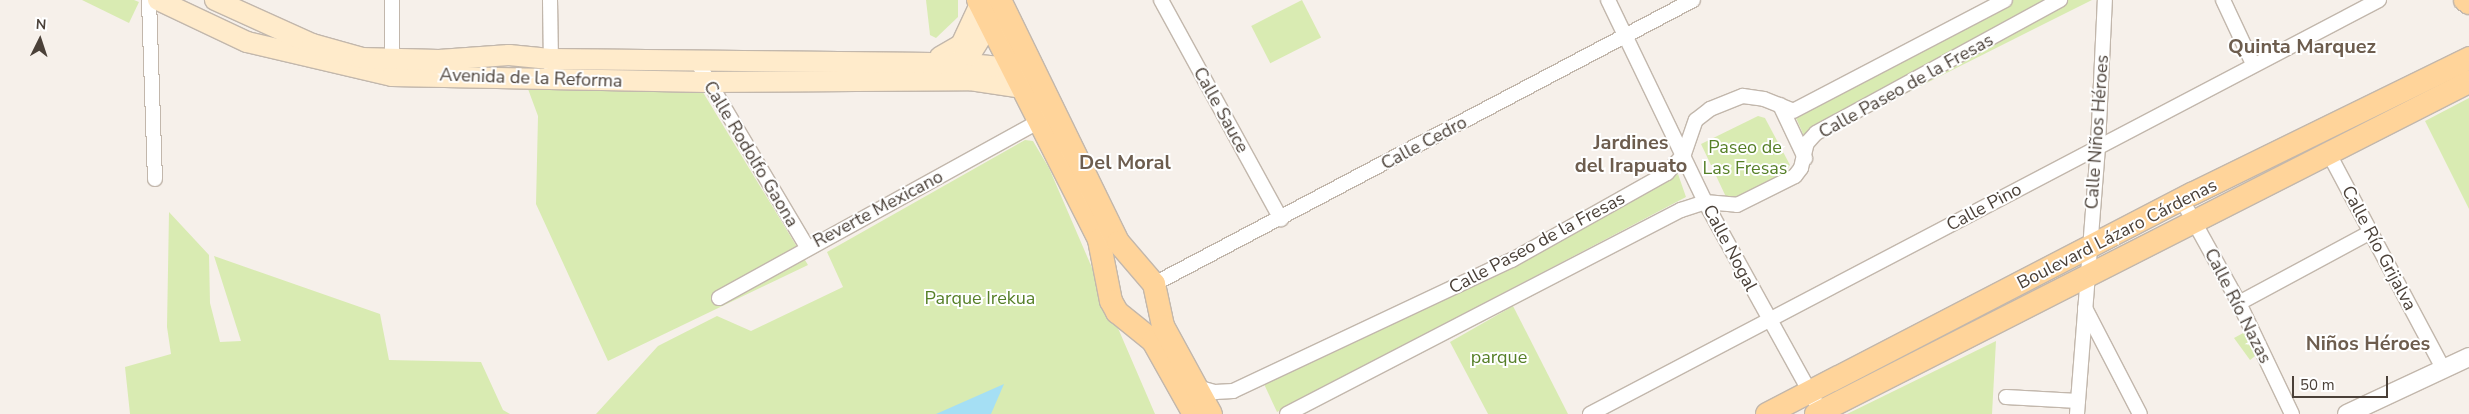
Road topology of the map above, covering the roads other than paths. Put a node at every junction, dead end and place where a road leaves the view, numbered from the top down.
1 (149, 0) edge
2 (392, 0) edge
3 (550, 0) edge
4 (1161, 0) edge
5 (1608, 0) edge
6 (1693, 0) edge
7 (2005, 0) edge
8 (2060, 0) edge
9 (2105, 0) edge
10 (2222, 0) edge
11 (2379, 0) edge
12 (2465, 0) edge
13 (219, 1) edge
14 (167, 2) edge
15 (2469, 3) edge
16 (991, 4) edge
17 (255, 19) junction
18 (1626, 35) junction
19 (247, 42) junction
20 (509, 55) junction
21 (2469, 58) edge
22 (550, 59) junction
23 (696, 60) junction
24 (957, 63) junction
25 (2253, 64) junction
26 (392, 67) junction
27 (918, 72) junction
28 (501, 78) junction
29 (1024, 78) junction
30 (552, 80) junction
31 (707, 82) junction
32 (2469, 82) edge
33 (1780, 105) junction
34 (1038, 122) junction
35 (2098, 146) junction
36 (2328, 152) junction
37 (1684, 154) junction
38 (1805, 158) junction
39 (156, 179) dead end
40 (2182, 200) junction
41 (1705, 202) junction
42 (1281, 219) junction
43 (2194, 221) junction
44 (2371, 232) junction
45 (807, 247) junction
46 (2089, 249) junction
47 (1136, 261) junction
48 (1104, 274) junction
49 (2086, 276) junction
50 (1154, 284) junction
51 (719, 298) dead end
52 (2239, 304) junction
53 (2085, 308) junction
54 (1159, 310) junction
55 (1128, 320) junction
56 (1769, 321) junction
57 (2469, 357) edge
58 (2444, 370) junction
59 (1197, 388) junction
60 (1810, 392) junction
61 (2006, 397) dead end
62 (2078, 407) edge
63 (1820, 413) edge
64 (1194, 414) edge
65 (1211, 414) edge
66 (1287, 414) edge
67 (1590, 414) edge
68 (1767, 414) edge
69 (2140, 414) edge
70 (2292, 414) edge
71 (2347, 414) edge

1 - 39 street
2 - 26 street
3 - 22 street
4 - 42 street, Calle Sauce
5 - 18 street, Calle Nogal
6 - 18 street, Calle Cedro
7 - 33 street, Calle Paseo de la Fresas
8 - 38 street, Calle Paseo de la Fresas
9 - 35 street, Calle Niños Héroes
10 - 25 street
11 - 25 street, Calle Pino
12 - 15 main road
13 - 17 main road, Avenida de la Reforma
14 - 19 main road, Avenida de la Reforma
16 - 24 main road
16 - 27 main road, Avenida de la Reforma
16 - 29 main road
17 - 19 main road
17 - 26 main road, Avenida de la Reforma
18 - 37 street, Calle Nogal
18 - 42 street, Calle Cedro
19 - 26 main road, Avenida de la Reforma
20 - 22 main road, Avenida de la Reforma
20 - 26 main road, Avenida de la Reforma
20 - 28 main road
21 - 40 main road, Boulevard Lázaro Cárdenas
22 - 23 main road, Avenida de la Reforma
22 - 30 street
23 - 27 main road, Avenida de la Reforma
23 - 31 street, Calle Rodolfo Gaona
24 - 27 main road, Avenida de la Reforma
24 - 29 main road, Avenida de la Reforma
25 - 35 street, Calle Pino
26 - 28 main road, Avenida de la Reforma
27 - 29 main road, Avenida de la Reforma
27 - 31 main road, Avenida de la Reforma
28 - 30 main road, Avenida de la Reforma
29 - 34 main road
29 - 47 main road
30 - 31 main road, Avenida de la Reforma
31 - 45 street, Calle Rodolfo Gaona
32 - 36 main road, Boulevard Lázaro Cárdenas
33 - 37 street, Calle Paseo de la Fresas
33 - 38 street
34 - 45 street, Reverte Mexicano
34 - 48 main road
35 - 46 street, Calle Niños Héroes
35 - 56 street, Calle Pino
36 - 43 main road, Boulevard Lázaro Cárdenas
36 - 44 street, Calle Río Grijalva
37 - 41 street, Calle Nogal
37 - 59 street, Calle Paseo de la Fresas
38 - 41 street, Calle Paseo de la Fresas
40 - 43 street, Calle Río Nazas
40 - 46 main road, Boulevard Lázaro Cárdenas
41 - 56 street, Calle Nogal
41 - 66 street, Calle Paseo de la Fresas
42 - 50 street, Calle Cedro
43 - 49 main road, Boulevard Lázaro Cárdenas
43 - 52 street, Calle Río Nazas
44 - 52 street
44 - 58 street, Calle Río Grijalva
45 - 51 street, Reverte Mexicano
46 - 49 street, Calle Niños Héroes
46 - 60 main road, Boulevard Lázaro Cárdenas
47 - 48 main road
47 - 50 main road
48 - 55 main road
49 - 53 street, Calle Niños Héroes
49 - 63 main road, Boulevard Lázaro Cárdenas
50 - 54 main road
52 - 70 street, Calle Río Nazas
53 - 62 street, Calle Niños Héroes
53 - 69 street
54 - 55 main road
54 - 59 main road
55 - 64 main road
56 - 60 street, Calle Nogal
56 - 67 street, Calle Pino
57 - 58 street
58 - 71 street
59 - 65 main road
60 - 63 street, Calle Nogal
60 - 68 main road, Boulevard Lázaro Cárdenas
61 - 62 street

